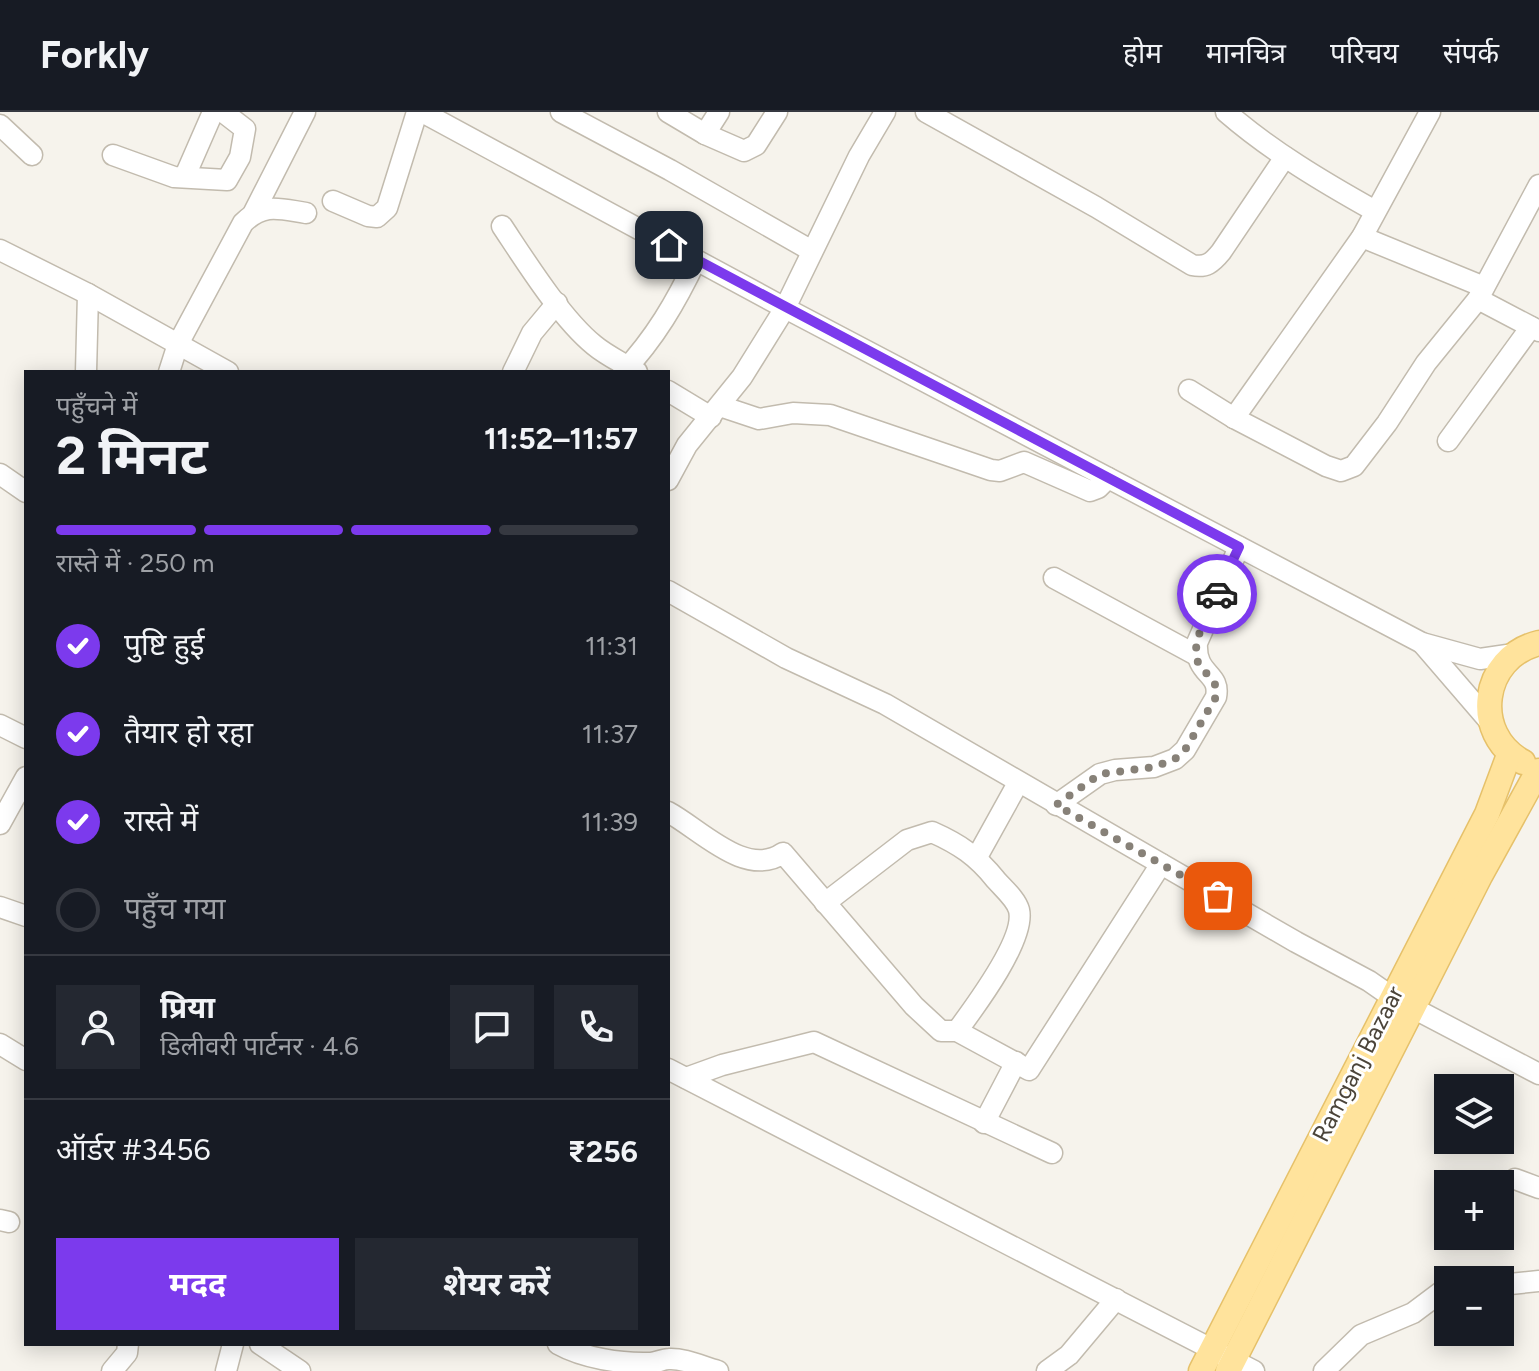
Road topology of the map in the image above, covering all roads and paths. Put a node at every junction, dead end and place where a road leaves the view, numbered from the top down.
1 (213, 112) edge
2 (223, 112) edge
3 (305, 112) edge
4 (420, 112) edge
5 (561, 112) edge
6 (668, 112) edge
7 (719, 112) edge
8 (777, 112) edge
9 (885, 112) edge
10 (926, 112) edge
11 (1226, 112) edge
12 (1430, 112) edge
13 (0, 125) edge
14 (705, 134) junction
15 (32, 155) dead end
16 (113, 155) dead end
17 (1285, 157) junction
18 (185, 176) junction
19 (1539, 185) edge
20 (333, 201) dead end
21 (1375, 211) junction
22 (254, 212) junction
23 (306, 213) dead end
24 (502, 226) dead end
25 (1362, 237) junction
26 (0, 250) edge
27 (812, 251) junction
28 (696, 260) junction
29 (1481, 293) junction
30 (88, 294) junction
31 (557, 303) junction
32 (785, 308) junction
33 (1535, 329) edge
34 (178, 344) junction
35 (86, 370) edge
36 (170, 370) edge
37 (224, 370) edge
38 (514, 370) edge
39 (629, 370) edge
40 (1189, 390) dead end
41 (670, 392) edge
42 (715, 412) junction
43 (1234, 418) junction
44 (1448, 441) dead end
45 (0, 474) edge
46 (670, 476) edge
47 (1108, 478) junction
48 (24, 491) edge
49 (1239, 547) junction
50 (1054, 578) dead end
51 (670, 592) edge
52 (1422, 643) junction
53 (1539, 643) edge
54 (1514, 654) junction
55 (1196, 655) junction
56 (1490, 722) junction
57 (0, 725) edge
58 (24, 737) edge
59 (1509, 755) junction
60 (1538, 771) edge
61 (24, 780) edge
62 (1018, 783) junction
63 (1056, 805) junction
64 (670, 813) edge
65 (2, 814) edge
66 (977, 857) junction
67 (1161, 864) junction
68 (825, 903) junction
69 (0, 907) edge
70 (24, 915) edge
71 (1402, 1003) junction
72 (957, 1031) junction
73 (0, 1044) edge
74 (24, 1059) edge
75 (1016, 1062) junction
76 (677, 1073) edge
77 (1539, 1074) edge
78 (984, 1123) junction
79 (1052, 1153) dead end
80 (1515, 1179) dead end
81 (1539, 1188) edge
82 (1539, 1281) edge
83 (1514, 1284) edge
84 (1434, 1297) edge
85 (1116, 1299) junction
86 (128, 1346) edge
87 (232, 1346) edge
88 (263, 1346) edge
89 (561, 1346) edge
90 (668, 1365) edge
91 (1226, 1365) edge
92 (1050, 1370) edge
93 (112, 1371) edge
94 (226, 1371) edge
95 (300, 1371) edge
96 (718, 1371) edge
97 (1324, 1371) edge

1 - 18 street
2 - 18 street
3 - 22 street
4 - 20 street
4 - 28 street
5 - 27 street
6 - 14 street
7 - 14 street
8 - 14 street
9 - 27 street
10 - 17 street
11 - 17 street
12 - 21 street
13 - 15 street
16 - 18 street
17 - 21 street
19 - 29 street
21 - 25 street
22 - 23 street
22 - 34 street
24 - 31 street
25 - 29 street
25 - 43 street
26 - 30 street
27 - 32 street
28 - 32 street
28 - 39 street
29 - 33 street
29 - 43 street
30 - 34 street
30 - 35 street
31 - 38 street
31 - 39 street
32 - 42 street
32 - 47 street
33 - 44 street
34 - 36 street
34 - 37 street
40 - 43 street
41 - 42 street
42 - 46 street
42 - 47 street
45 - 48 street
47 - 49 street
49 - 52 street
49 - 55 street
50 - 55 street
51 - 62 street
52 - 54 street
52 - 56 street
53 - 54 main road
54 - 56 main road
55 - 63 street
56 - 59 main road
57 - 58 street
59 - 60 main road
59 - 71 main road, Ramganj Bazaar
60 - 71 main road, Ramganj Bazaar
61 - 65 street
62 - 63 street
62 - 66 street
63 - 67 street
64 - 68 street
66 - 68 street
66 - 72 street
67 - 71 street
67 - 75 street
68 - 72 street
69 - 70 street
71 - 77 street
71 - 91 main road, Ramganj Bazaar
72 - 75 street
73 - 74 street
75 - 78 street
76 - 78 street
76 - 85 street
78 - 79 street
80 - 81 street
82 - 83 street
84 - 97 street
85 - 91 street
85 - 92 street
86 - 93 street
87 - 94 street
88 - 95 street
89 - 90 street
90 - 96 street

